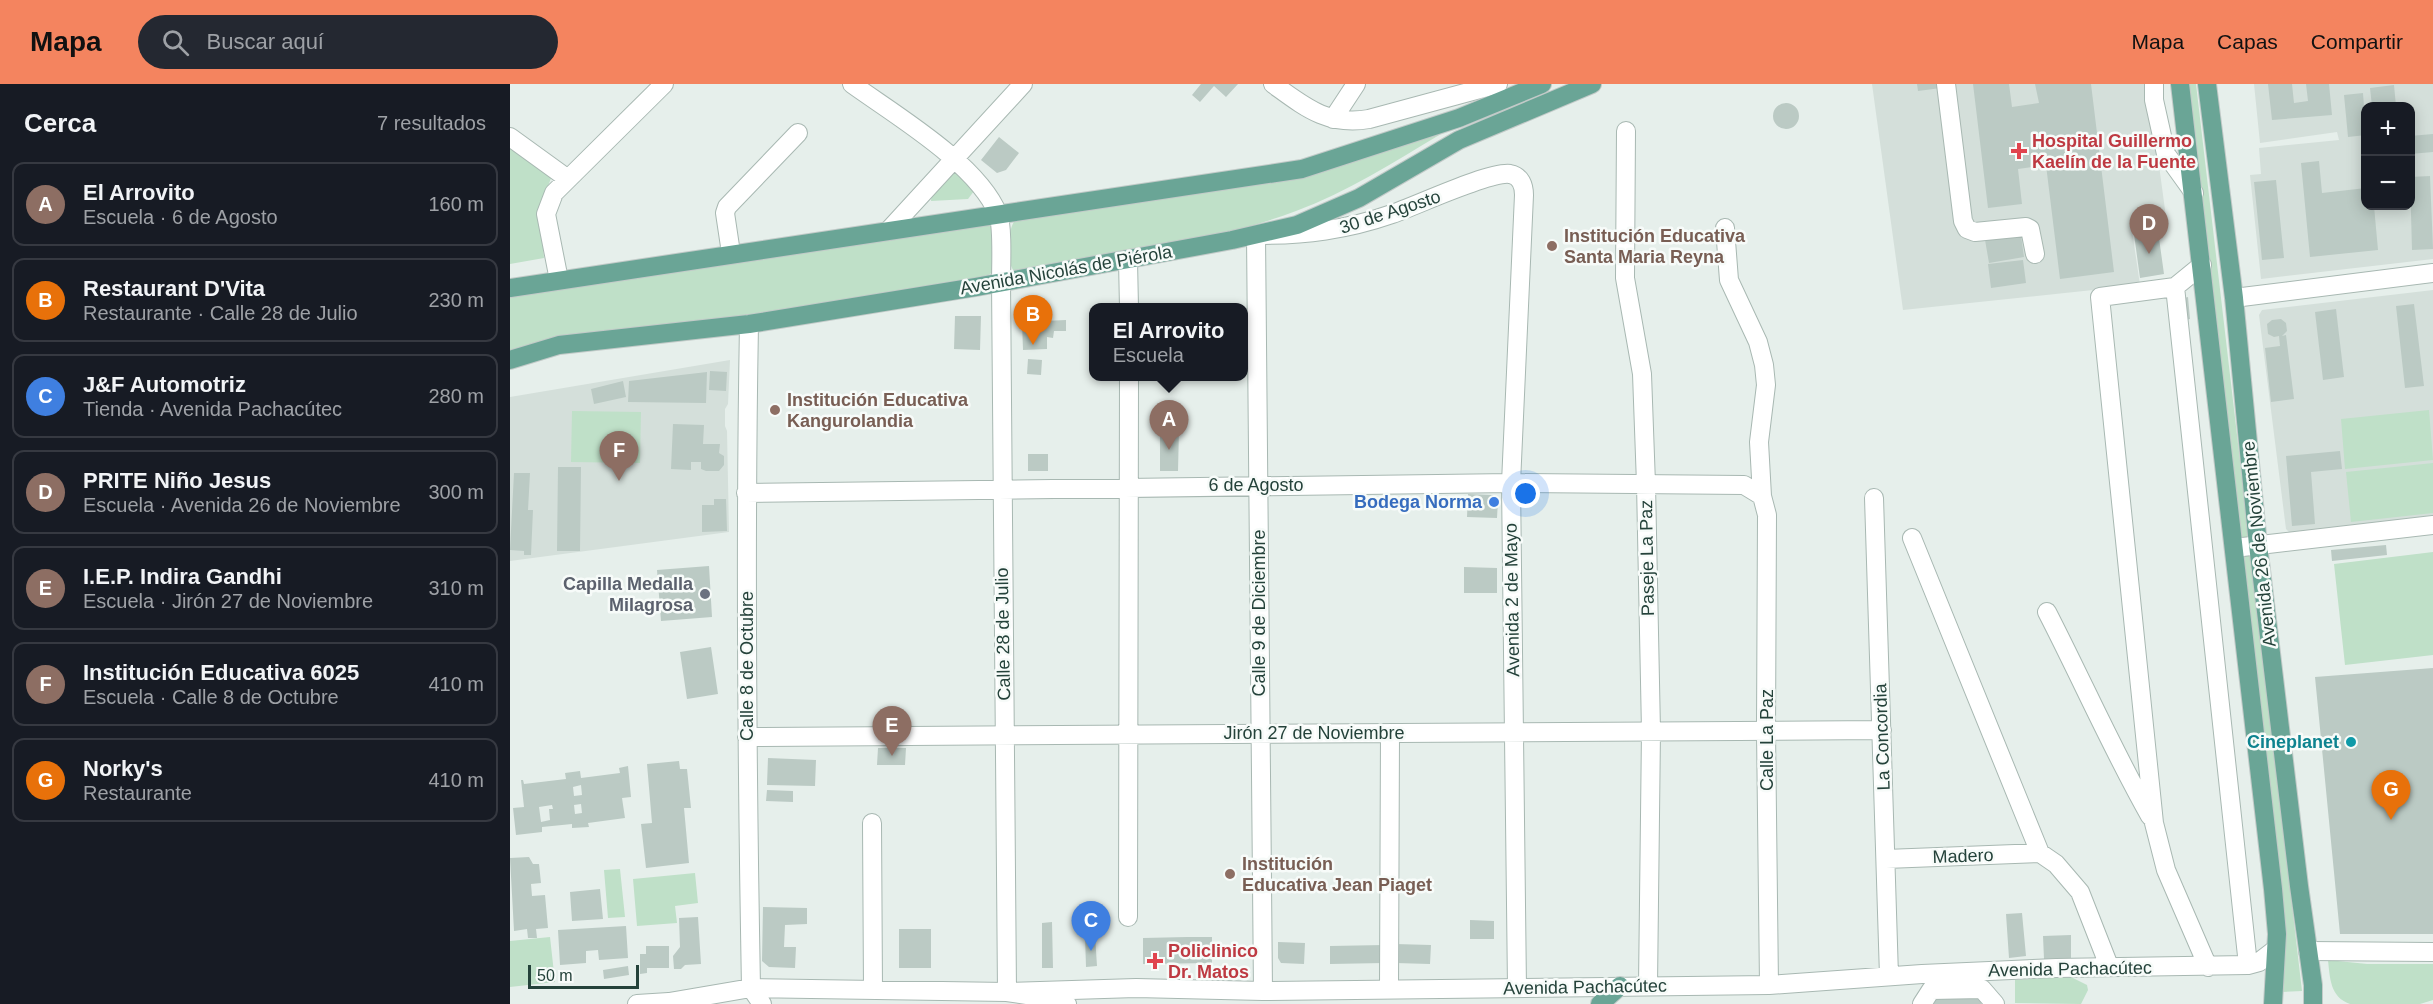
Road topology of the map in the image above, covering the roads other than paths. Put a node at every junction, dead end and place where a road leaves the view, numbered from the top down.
1 (664, 84) edge
2 (852, 84) edge
3 (1023, 84) edge
4 (1273, 84) edge
5 (1356, 84) edge
6 (1498, 84) edge
7 (1542, 84) edge
8 (1592, 84) edge
9 (1946, 84) edge
10 (2154, 84) edge
11 (2180, 84) edge
12 (2207, 84) edge
13 (1333, 119) junction
14 (1626, 131) dead end
15 (798, 133) dead end
16 (510, 137) edge
17 (955, 159) junction
18 (568, 179) junction
19 (1519, 179) joint
20 (2194, 193) junction
21 (999, 215) junction
22 (1725, 228) dead end
23 (888, 231) junction
24 (1256, 235) junction
25 (730, 253) junction
26 (2035, 254) dead end
27 (1128, 260) junction
28 (2202, 265) junction
29 (2433, 273) edge
30 (559, 280) junction
31 (1001, 282) junction
32 (2175, 287) junction
33 (510, 288) edge
34 (2234, 298) junction
35 (1129, 303) edge
36 (749, 324) junction
37 (510, 360) edge
38 (1129, 381) edge
39 (1511, 483) junction
40 (1646, 484) junction
41 (1258, 485) junction
42 (1128, 486) junction
43 (1001, 488) junction
44 (746, 493) junction
45 (1762, 496) junction
46 (1874, 498) dead end
47 (2433, 525) edge
48 (1912, 538) dead end
49 (2258, 545) junction
50 (2234, 548) junction
51 (2047, 612) dead end
52 (1766, 730) junction
53 (1882, 730) junction
54 (1651, 731) junction
55 (1514, 732) junction
56 (1390, 733) junction
57 (1259, 734) junction
58 (1004, 735) junction
59 (1128, 735) junction
60 (747, 737) junction
61 (872, 823) dead end
62 (2154, 823) junction
63 (2040, 854) junction
64 (1886, 859) junction
65 (1128, 917) dead end
66 (2276, 949) junction
67 (2308, 951) junction
68 (2433, 952) edge
69 (2248, 965) junction
70 (2109, 966) junction
71 (2208, 967) junction
72 (1889, 976) junction
73 (1769, 985) junction
74 (1620, 986) junction
75 (1648, 986) junction
76 (751, 988) junction
77 (1517, 988) junction
78 (873, 990) junction
79 (1389, 990) junction
80 (1263, 991) junction
81 (1007, 992) junction
82 (637, 1004) edge
83 (762, 1004) edge
84 (1067, 1004) edge
85 (1600, 1004) edge
86 (1922, 1004) edge
87 (1995, 1004) edge
88 (2273, 1004) edge
89 (2313, 1004) edge

1 - 18 street
2 - 17 street
3 - 17 street
4 - 13 street
5 - 13 street
6 - 13 street
7 - 21 main road
8 - 24 main road, Avenida Nicolás de Piérola
9 - 26 street
10 - 20 street
11 - 20 main road, Avenida 26 de Noviembre
12 - 34 main road, Avenida 26 de Noviembre
14 - 40 street, Paseje La Paz
15 - 25 street
16 - 18 street
17 - 21 street
17 - 23 street
18 - 30 street
19 - 24 street, 30 de Agosto
19 - 39 street, Avenida 2 de Mayo
20 - 28 main road, Avenida 26 de Noviembre
21 - 23 main road
21 - 31 street, Calle 28 de Julio
22 - 45 street, Calle La Paz
23 - 25 main road
24 - 27 main road, Avenida Nicolás de Piérola
24 - 41 street, Calle 9 de Diciembre
25 - 30 main road
27 - 31 main road, Avenida Nicolás de Piérola
27 - 35 street
28 - 32 street
28 - 50 main road, Avenida 26 de Noviembre
29 - 34 street
30 - 33 main road
31 - 36 main road, Avenida Nicolás de Piérola
31 - 43 street, Calle 28 de Julio
32 - 62 street
32 - 69 street
34 - 49 main road, Avenida 26 de Noviembre
36 - 37 main road, Avenida Nicolás de Piérola
36 - 44 street, Calle 8 de Octubre
38 - 42 street
39 - 40 street, 6 de Agosto
39 - 41 street, 6 de Agosto
39 - 55 street, Avenida 2 de Mayo
40 - 45 street, 6 de Agosto
40 - 54 street, Paseje La Paz
41 - 42 street, 6 de Agosto
41 - 57 street, Calle 9 de Diciembre
42 - 43 street, 6 de Agosto
42 - 59 street
43 - 44 street, 6 de Agosto
43 - 58 street, Calle 28 de Julio
44 - 60 street, Calle 8 de Octubre
45 - 52 street, Calle La Paz
46 - 53 street, La Concordia
47 - 49 street
48 - 63 street
49 - 50 street
49 - 67 main road, Avenida 26 de Noviembre
50 - 66 main road, Avenida 26 de Noviembre
51 - 62 street
52 - 53 street, Jirón 27 de Noviembre
52 - 54 street, Jirón 27 de Noviembre
52 - 73 street, Calle La Paz
53 - 64 street, La Concordia
54 - 55 street, Jirón 27 de Noviembre
54 - 75 street, Paseje La Paz
55 - 56 street, Jirón 27 de Noviembre
55 - 77 street, Avenida 2 de Mayo
56 - 57 street, Jirón 27 de Noviembre
56 - 79 street
57 - 59 street, Jirón 27 de Noviembre
57 - 80 street, Calle 9 de Diciembre
58 - 59 street, Jirón 27 de Noviembre
58 - 60 street, Jirón 27 de Noviembre
58 - 81 street, Calle 28 de Julio
59 - 65 street
60 - 76 street, Calle 8 de Octubre
61 - 78 street
62 - 71 street
63 - 64 street, Madero
63 - 70 street
64 - 72 street, La Concordia
66 - 69 street, Avenida Pachacútec
66 - 88 main road, Avenida 26 de Noviembre
67 - 68 street
67 - 89 main road, Avenida 26 de Noviembre
69 - 71 street, Avenida Pachacútec
70 - 71 street, Avenida Pachacútec
70 - 72 street, Avenida Pachacútec
72 - 73 street, Avenida Pachacútec
73 - 75 street, Avenida Pachacútec
74 - 75 street, Avenida Pachacútec
74 - 77 street, Avenida Pachacútec
74 - 85 main road
76 - 78 street, Avenida Pachacútec
76 - 82 street, Avenida Pachacútec
76 - 83 street
77 - 79 street, Avenida Pachacútec
78 - 81 street, Avenida Pachacútec
79 - 80 street, Avenida Pachacútec
80 - 81 street, Avenida Pachacútec
81 - 84 street
86 - 87 street

